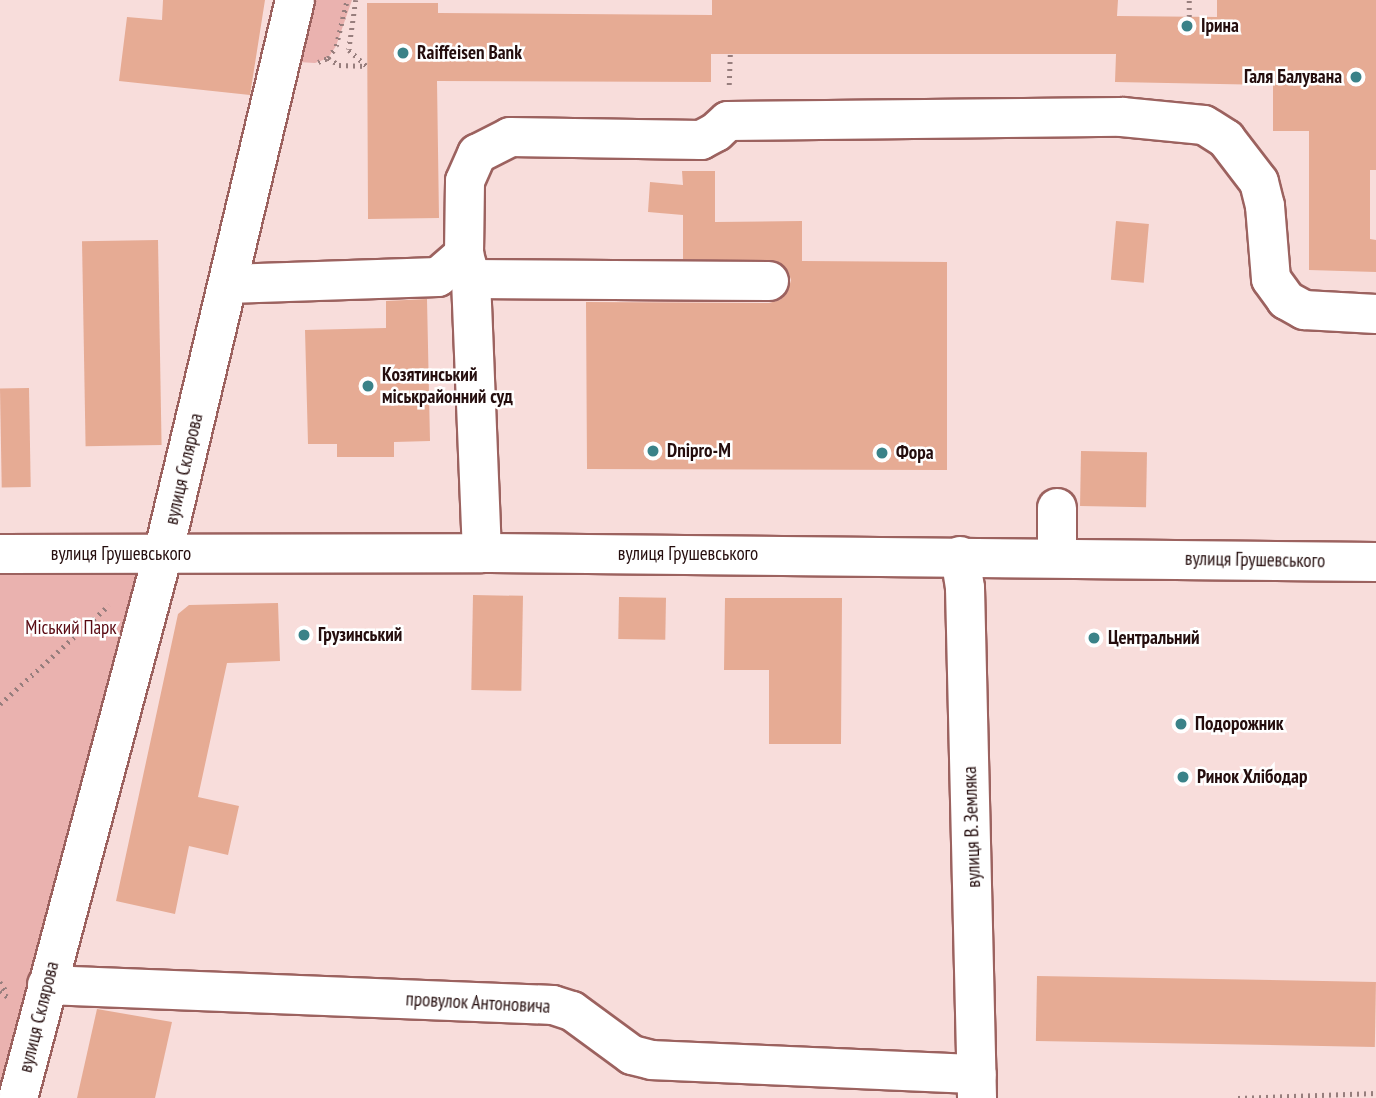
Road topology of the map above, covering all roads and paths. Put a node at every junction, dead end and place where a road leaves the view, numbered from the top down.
1 (295, 0) edge
2 (356, 0) edge
3 (1189, 0) edge
4 (1189, 17) dead end
5 (328, 58) dead end
6 (467, 267) junction
7 (769, 282) dead end
8 (228, 284) junction
9 (1376, 314) edge
10 (1057, 508) dead end
11 (482, 553) junction
12 (0, 554) edge
13 (163, 554) junction
14 (960, 556) junction
15 (1057, 556) junction
16 (1376, 562) edge
17 (113, 601) dead end
18 (0, 704) edge
19 (47, 985) junction
20 (977, 1086) edge
21 (1376, 1093) edge
22 (18, 1098) edge
23 (1238, 1098) edge

1 - 8 street, вулиця Склярова
2 - 5 path
3 - 4 path
6 - 7 street
6 - 8 street
6 - 9 street
6 - 11 street
8 - 13 street, вулиця Склярова
10 - 15 street
11 - 13 street, вулиця Грушевського
11 - 14 street, вулиця Грушевського
12 - 13 street, вулиця Грушевського
13 - 19 street, вулиця Склярова
14 - 15 street, вулиця Грушевського
14 - 20 street, вулиця В. Земляка
15 - 16 street, вулиця Грушевського
17 - 18 path
19 - 20 street, провулок Антоновича
19 - 22 street, вулиця Склярова
21 - 23 path

